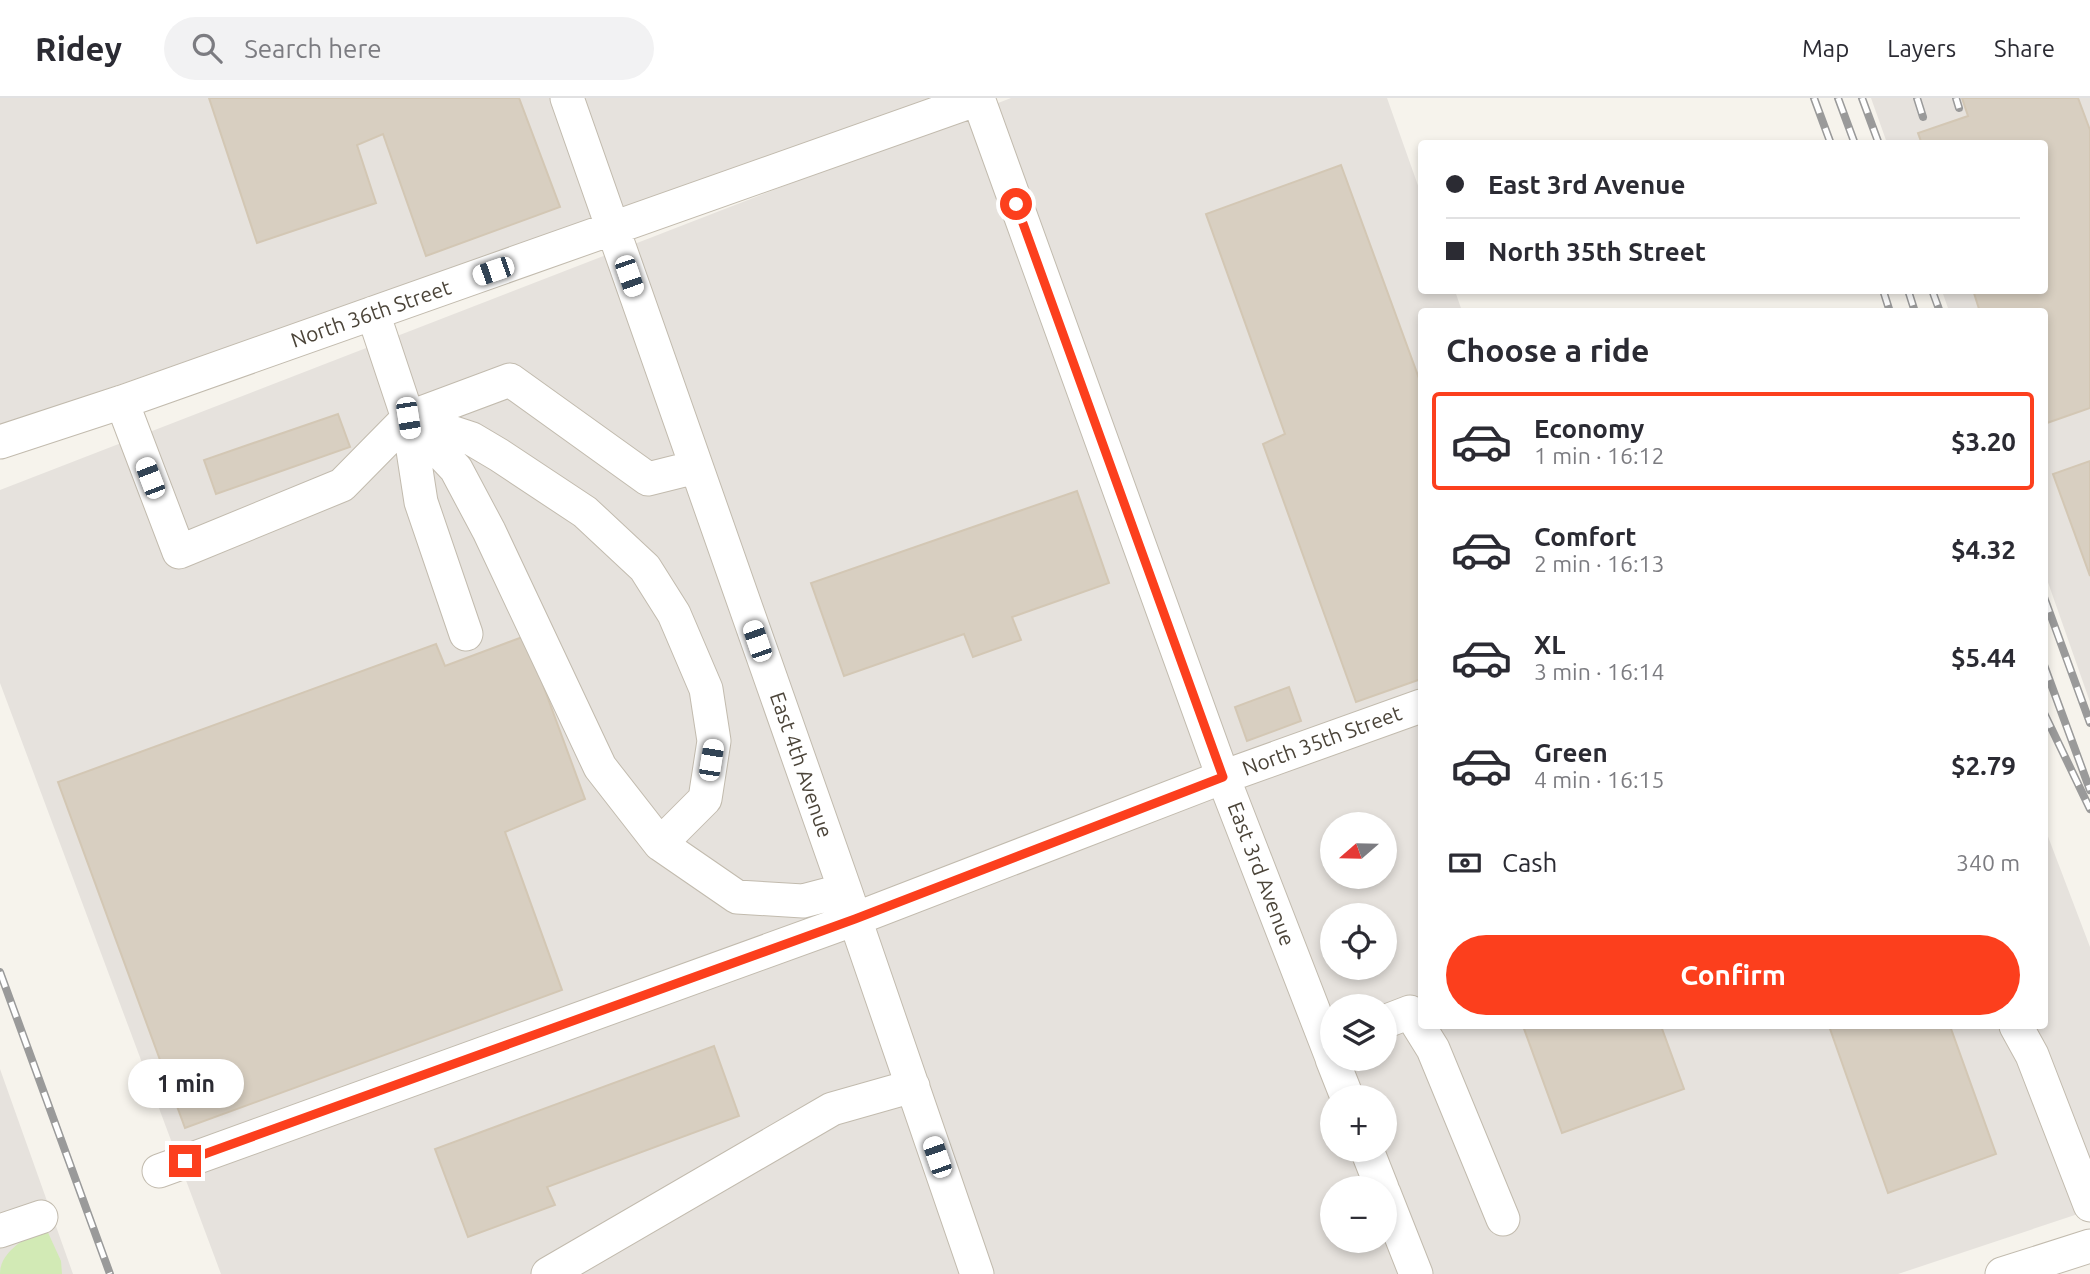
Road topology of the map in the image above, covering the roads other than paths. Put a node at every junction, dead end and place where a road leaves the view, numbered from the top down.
1 (566, 98) edge
2 (978, 99) edge
3 (612, 229) junction
4 (373, 313) junction
5 (122, 402) junction
6 (408, 418) junction
7 (0, 442) edge
8 (696, 467) junction
9 (466, 634) dead end
10 (1418, 707) edge
11 (1223, 777) junction
12 (660, 844) junction
13 (850, 904) junction
14 (1397, 1017) edge
15 (1320, 1025) edge
16 (1418, 1025) edge
17 (1421, 1029) edge
18 (2018, 1029) edge
19 (913, 1086) junction
20 (159, 1171) dead end
21 (2090, 1205) edge
22 (41, 1217) dead end
23 (1503, 1219) dead end
24 (1397, 1226) edge
25 (0, 1231) edge
26 (2090, 1246) edge
27 (548, 1274) edge
28 (977, 1274) edge
29 (1416, 1274) edge
30 (2002, 1274) edge

1 - 3 street, East 4th Avenue
2 - 3 street, North 36th Street
2 - 11 street, East 3rd Avenue
3 - 4 street, North 36th Street
3 - 8 street, East 4th Avenue
4 - 5 street, North 36th Street
4 - 6 street
5 - 6 street
5 - 7 street, North 36th Street
6 - 8 street
6 - 9 street
6 - 12 street
6 - 12 street
8 - 13 street, East 4th Avenue
10 - 11 street, North 35th Street
11 - 13 street, North 35th Street
11 - 15 street, East 3rd Avenue
12 - 13 street
13 - 19 street, East 4th Avenue
13 - 20 street, North 35th Street
14 - 16 street
17 - 23 street
18 - 21 street
19 - 27 street
19 - 28 street, East 4th Avenue
22 - 25 street
24 - 29 street
26 - 30 street

